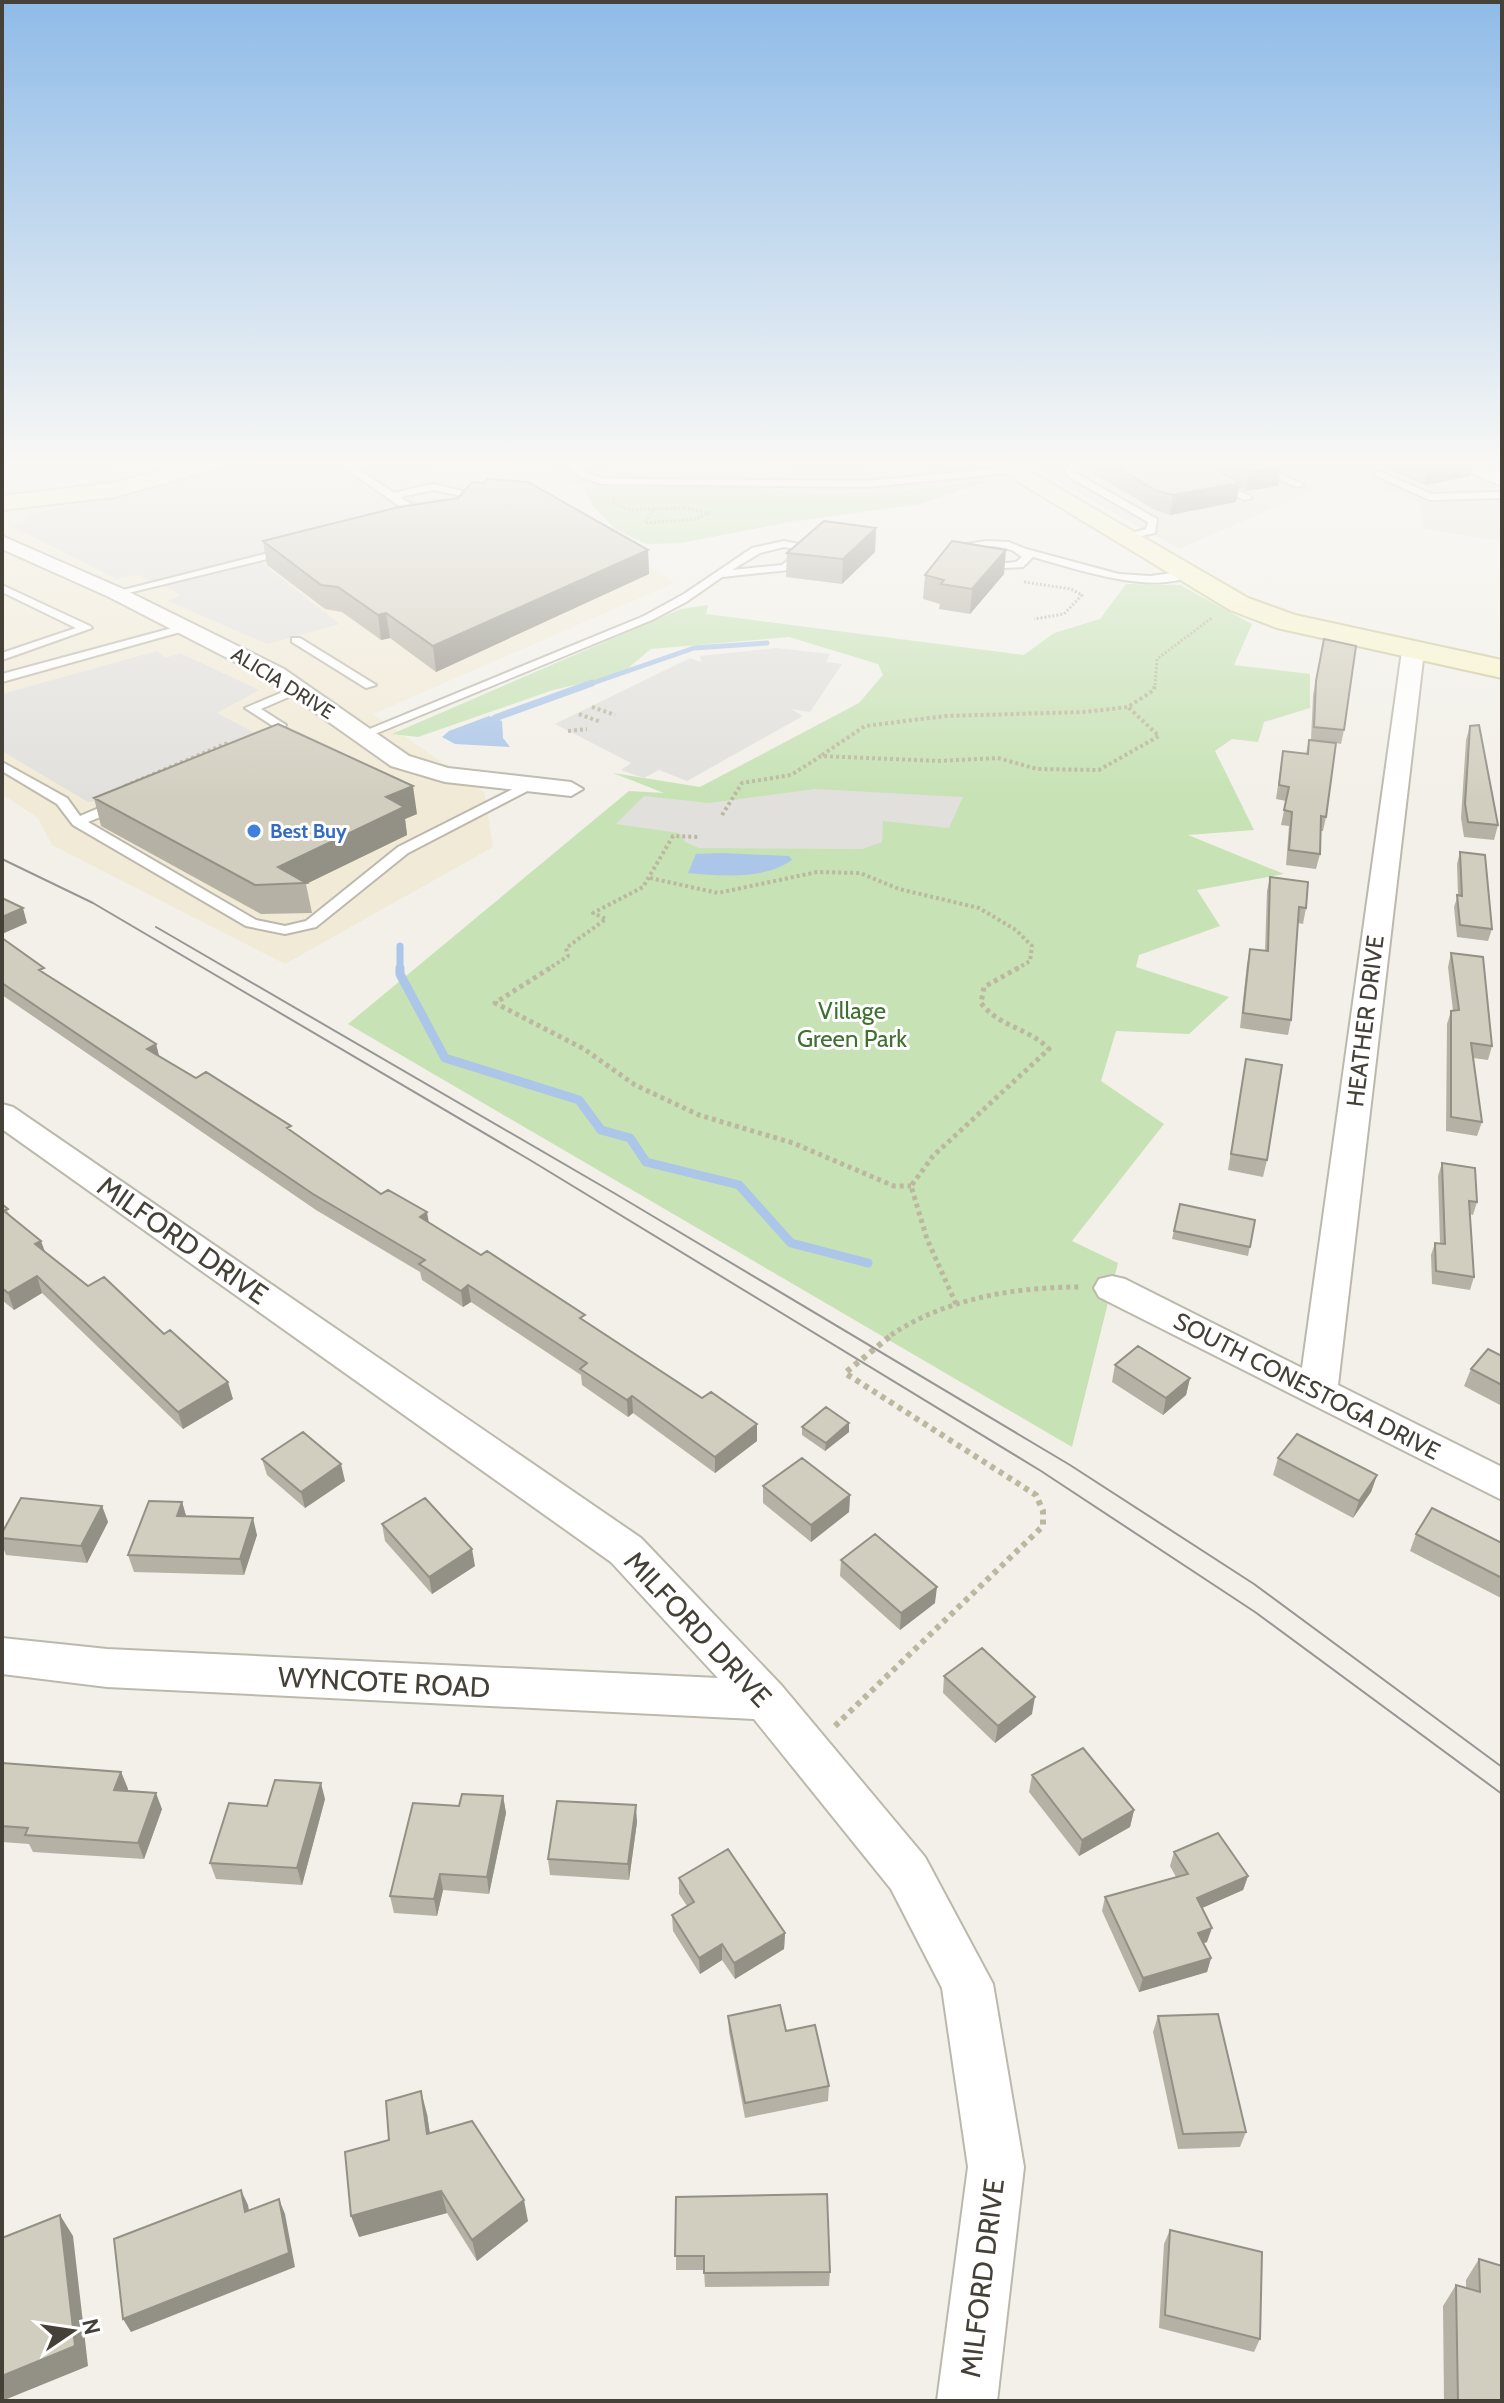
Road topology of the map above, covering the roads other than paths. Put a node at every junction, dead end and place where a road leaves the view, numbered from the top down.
1 (72, 573) edge
2 (197, 573) edge
3 (729, 573) edge
4 (1104, 573) edge
5 (720, 574) joint
6 (1188, 574) joint
7 (2, 588) edge
8 (116, 593) junction
9 (187, 627) junction
10 (296, 640) dead end
11 (1413, 651) junction
12 (2, 657) edge
13 (1502, 669) edge
14 (2, 678) edge
15 (370, 685) dead end
16 (301, 689) junction
17 (361, 735) junction
18 (261, 745) edge
19 (2, 766) edge
20 (534, 784) junction
21 (571, 789) dead end
22 (134, 799) edge
23 (78, 822) junction
24 (2, 1114) edge
25 (1112, 1288) road end
26 (1318, 1391) junction
27 (1502, 1485) edge
28 (2, 1656) edge
29 (766, 1700) junction
30 (967, 2401) edge

1 - 8 street, ALICIA DRIVE
2 - 8 lane
3 - 5 lane
4 - 6 lane
5 - 17 lane
6 - 11 street
7 - 12 lane
8 - 9 street, ALICIA DRIVE
9 - 14 lane
9 - 16 street, ALICIA DRIVE
10 - 15 lane
11 - 13 street
11 - 26 street, HEATHER DRIVE
16 - 17 street, ALICIA DRIVE
16 - 18 lane
17 - 20 street, ALICIA DRIVE
19 - 23 lane
20 - 21 street, ALICIA DRIVE
20 - 23 lane
22 - 23 lane
24 - 29 street, MILFORD DRIVE
25 - 26 street, SOUTH CONESTOGA DRIVE
26 - 27 street, SOUTH CONESTOGA DRIVE
28 - 29 street, WYNCOTE ROAD
29 - 30 street, MILFORD DRIVE

